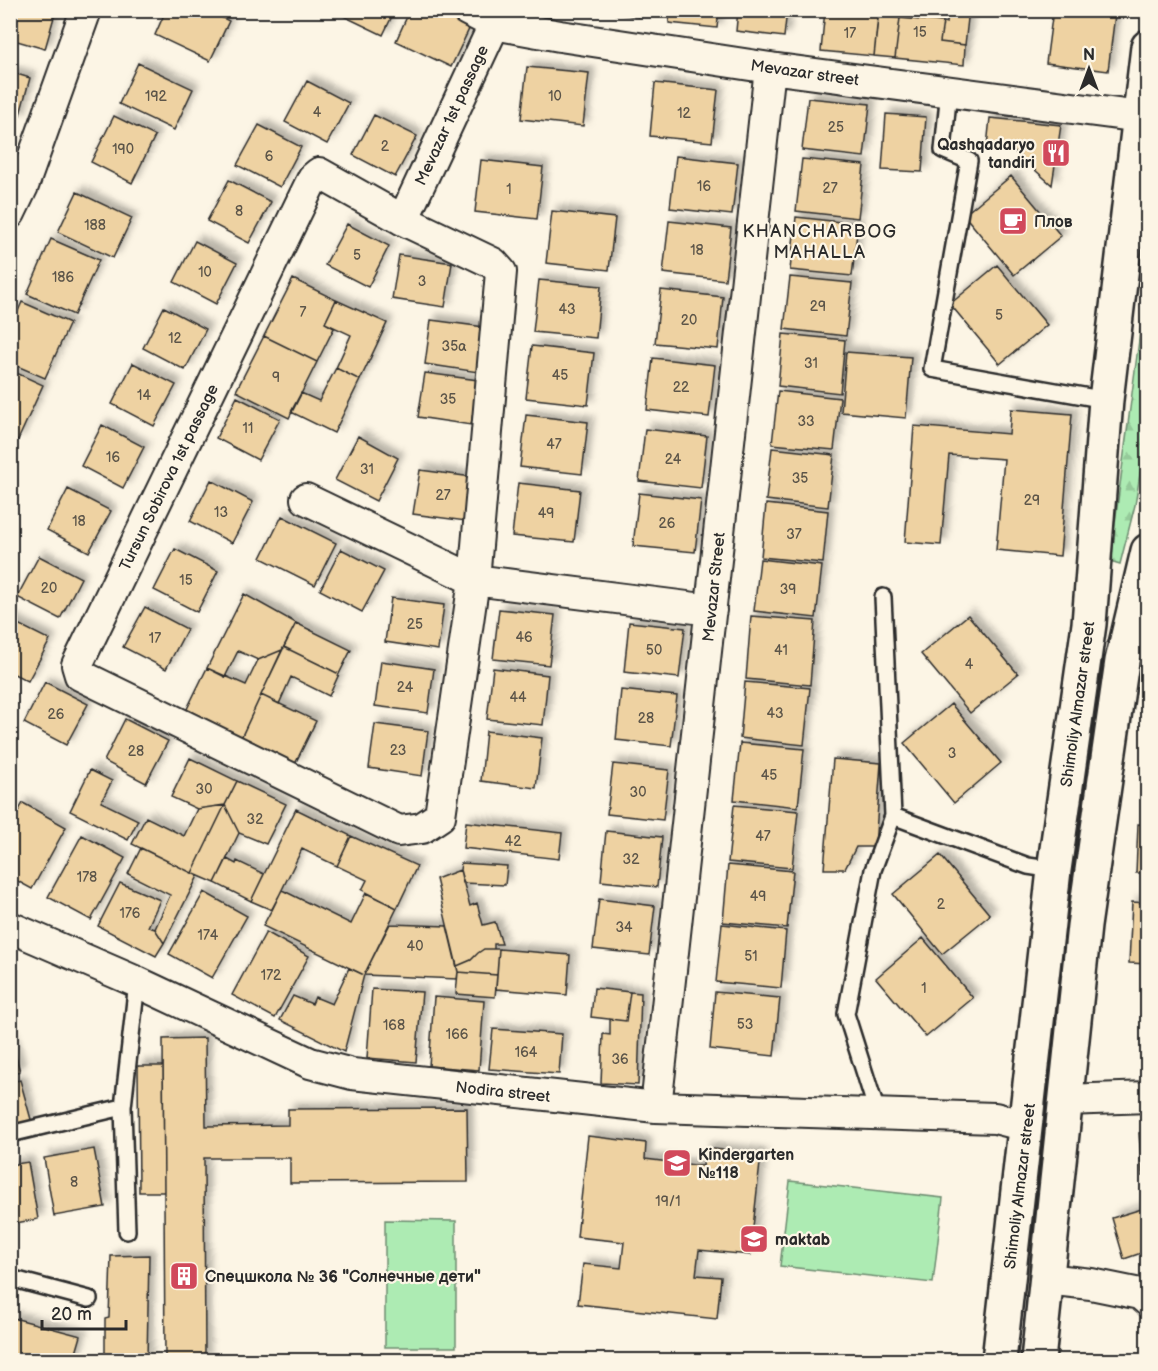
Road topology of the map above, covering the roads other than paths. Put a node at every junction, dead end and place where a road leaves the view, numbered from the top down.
1 (86, 10) edge
2 (467, 10) edge
3 (497, 17) edge
4 (1148, 47) edge
5 (770, 68) junction
6 (949, 90) junction
7 (1143, 117) edge
8 (10, 213) edge
9 (403, 220) junction
10 (1106, 400) junction
11 (306, 499) dead end
12 (1148, 551) edge
13 (474, 580) junction
14 (883, 597) dead end
15 (711, 610) junction
16 (893, 816) junction
17 (1054, 870) junction
18 (1048, 920) junction
19 (1084, 926) junction
20 (10, 927) edge
21 (137, 982) junction
22 (1148, 1097) edge
23 (1066, 1100) junction
24 (123, 1107) junction
25 (656, 1107) junction
26 (878, 1115) junction
27 (1026, 1126) junction
28 (10, 1134) edge
29 (127, 1231) dead end
30 (10, 1278) edge
31 (1046, 1279) junction
32 (89, 1299) dead end
33 (1148, 1301) edge
34 (999, 1360) edge
35 (1038, 1360) edge

1 - 8 street
2 - 3 street, Mevazаr street
3 - 5 street, Mevazаr street
3 - 9 street, Mevazаr 1st passage
4 - 7 main road, Shimoliy Almazar street
5 - 6 street, Mevazаr street
5 - 15 street, Mevazar Street
6 - 7 street, Mevazаr street
6 - 10 lane
7 - 10 main road, Shimoliy Almazar street
9 - 13 street, Tursun Sobirova 1st passage
9 - 13 street, Tursun Sobirova 1st passage
10 - 17 main road, Shimoliy Almazar street
11 - 13 street
12 - 19 main road
13 - 15 street
14 - 16 lane
15 - 25 street, Mevazar Street
16 - 17 lane
16 - 26 lane
17 - 18 main road, Shimoliy Almazar street
18 - 19 main road
18 - 27 main road, Shimoliy Almazar street
19 - 23 main road
20 - 21 street, Nodira street
21 - 24 lane
21 - 25 street, Nodira street
22 - 23 street
23 - 31 main road
24 - 28 lane
24 - 29 lane
25 - 26 street, Nodira street
26 - 27 street, Nodira street
27 - 34 main road, Shimoliy Almazar street
30 - 32 lane
31 - 33 street
31 - 35 main road

